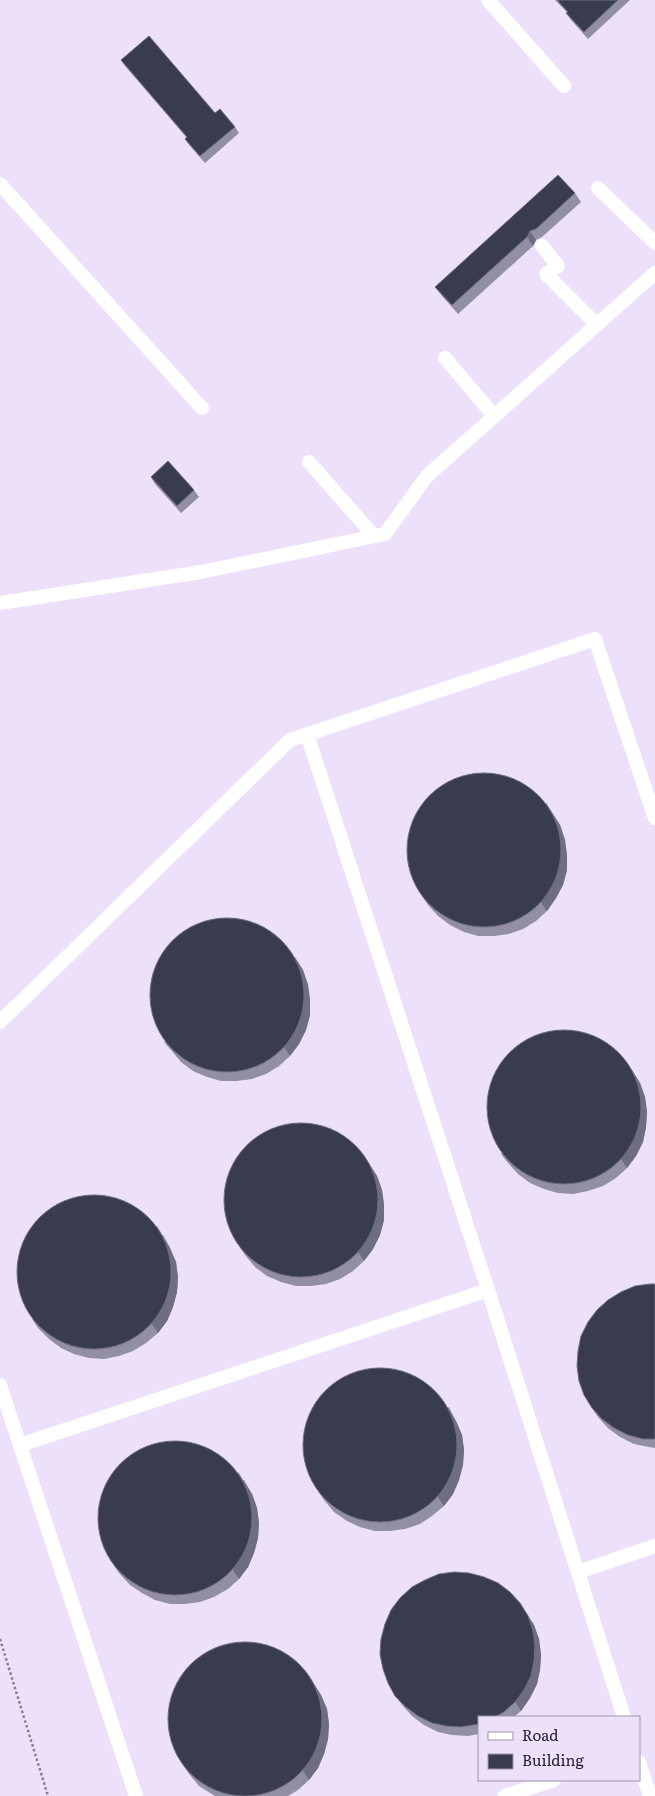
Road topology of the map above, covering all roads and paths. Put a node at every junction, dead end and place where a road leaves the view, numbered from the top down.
1 (488, 0) edge
2 (564, 86) dead end
3 (0, 184) edge
4 (598, 188) dead end
5 (655, 243) edge
6 (542, 246) dead end
7 (655, 273) edge
8 (597, 325) junction
9 (445, 358) dead end
10 (202, 408) dead end
11 (494, 416) junction
12 (309, 462) dead end
13 (374, 536) junction
14 (0, 603) edge
15 (307, 734) junction
16 (655, 818) edge
17 (0, 1022) edge
18 (488, 1290) junction
19 (0, 1385) edge
20 (20, 1445) junction
21 (655, 1546) edge
22 (578, 1572) junction
23 (0, 1640) edge
24 (624, 1716) edge
25 (640, 1765) edge
26 (551, 1781) edge
27 (48, 1796) edge
28 (136, 1796) edge
29 (505, 1796) edge
30 (650, 1796) edge

1 - 2 street
3 - 10 street
4 - 5 street
6 - 8 street
7 - 8 street
8 - 11 street
9 - 11 street
11 - 13 street
12 - 13 street
13 - 14 street
15 - 16 street
15 - 17 street
15 - 18 street
18 - 20 street
18 - 22 street
19 - 20 street
20 - 28 street
21 - 22 street
22 - 24 street
23 - 27 path
25 - 30 street
26 - 29 street

